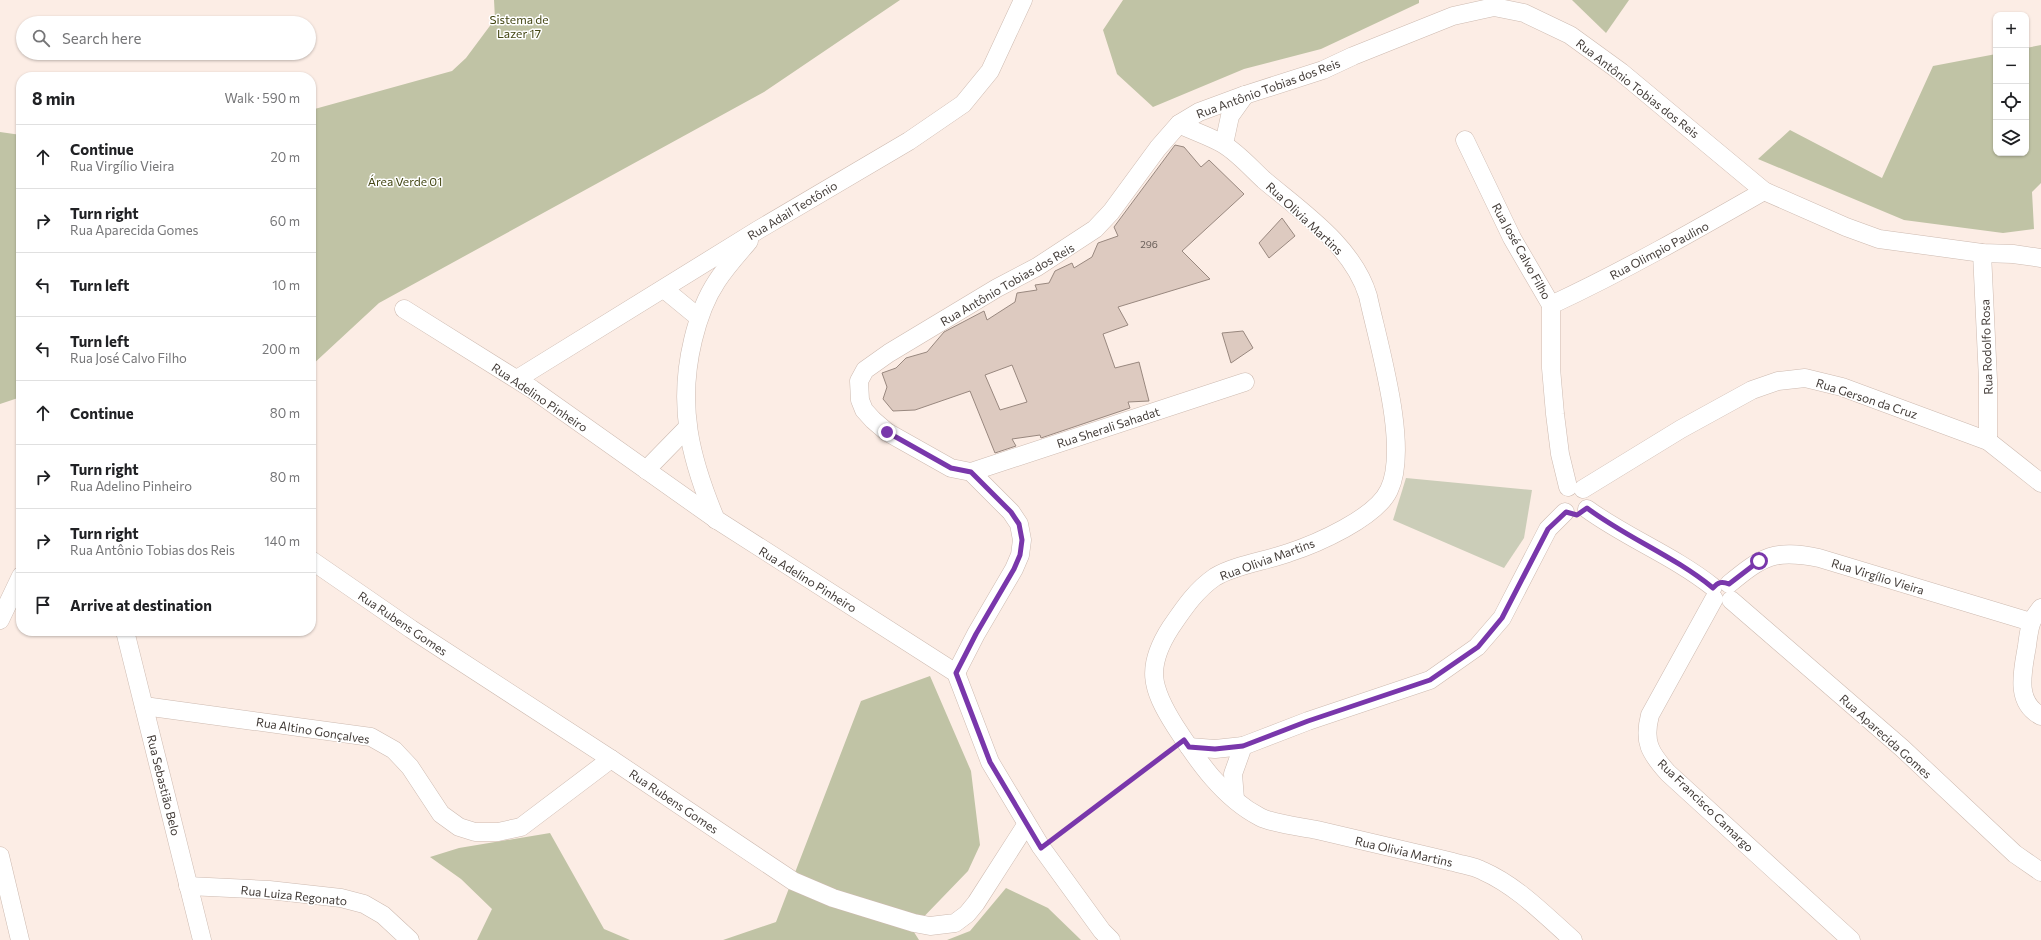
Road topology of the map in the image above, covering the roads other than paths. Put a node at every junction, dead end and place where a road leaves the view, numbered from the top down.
1 (1023, 0) edge
2 (1245, 95) junction
3 (1179, 124) junction
4 (1465, 140) dead end
5 (1224, 144) junction
6 (1764, 191) junction
7 (758, 230) junction
8 (1982, 253) junction
9 (2041, 258) edge
10 (664, 288) junction
11 (1551, 305) junction
12 (404, 309) dead end
13 (698, 317) junction
14 (517, 379) junction
15 (1245, 382) dead end
16 (687, 428) junction
17 (1988, 441) junction
18 (646, 470) junction
19 (971, 472) junction
20 (2041, 483) edge
21 (1576, 488) junction
22 (1587, 508) junction
23 (1566, 512) junction
24 (717, 520) junction
25 (316, 563) edge
26 (16, 586) edge
27 (1722, 593) junction
28 (2036, 615) edge
29 (0, 620) edge
30 (126, 636) edge
31 (956, 673) junction
32 (144, 706) junction
33 (2041, 716) edge
34 (1186, 743) junction
35 (1243, 746) junction
36 (611, 759) junction
37 (1235, 799) junction
38 (1026, 825) junction
39 (0, 856) edge
40 (2041, 872) edge
41 (188, 886) junction
42 (20, 940) edge
43 (202, 940) edge
44 (410, 940) edge
45 (1111, 940) edge
46 (1573, 940) edge
47 (1851, 940) edge

1 - 7 street, Rua Adail Teotônio
2 - 3 street, Rua Antônio Tobias dos Reis
2 - 5 street
2 - 6 street, Rua Antônio Tobias dos Reis
3 - 5 street, Rua Olivia Martins
3 - 19 street, Rua Antônio Tobias dos Reis
4 - 11 street, Rua José Calvo Filho
5 - 34 street, Rua Olivia Martins
6 - 8 street, Rua Antônio Tobias dos Reis
6 - 11 street, Rua Olimpio Paulino
7 - 10 street, Rua Adail Teotônio
7 - 13 street
8 - 9 street, Rua Antônio Tobias dos Reis
8 - 17 street, Rua Rodolfo Rosa
10 - 13 street
10 - 14 street, Rua Adail Teotônio
11 - 21 street, Rua José Calvo Filho
12 - 14 street, Rua Adelino Pinheiro
13 - 16 street
14 - 18 street, Rua Adelino Pinheiro
15 - 19 street, Rua Sherali Sahadat
16 - 18 street
16 - 24 street
17 - 20 street, Rua Gerson da Cruz
17 - 21 street, Rua Gerson da Cruz
18 - 24 street, Rua Adelino Pinheiro
19 - 31 street
21 - 22 street
21 - 23 street
22 - 23 street
22 - 27 street, Rua Aparecida Gomes
23 - 35 street
24 - 31 street, Rua Adelino Pinheiro
25 - 36 street, Rua Rubens Gomes
26 - 29 street
27 - 28 street, Rua Virgílio Vieira
27 - 40 street, Rua Aparecida Gomes
27 - 47 street, Rua Francisco Camargo
28 - 33 street
30 - 32 street, Rua Sebastião Belo
31 - 38 street
32 - 36 street, Rua Altino Gonçalves
32 - 41 street, Rua Sebastião Belo
34 - 35 street
34 - 37 street, Rua Olivia Martins
35 - 37 street
36 - 38 street, Rua Rubens Gomes
37 - 46 street, Rua Olivia Martins
38 - 45 street
39 - 42 street
41 - 43 street, Rua Sebastião Belo
41 - 44 street, Rua Luiza Regonato

